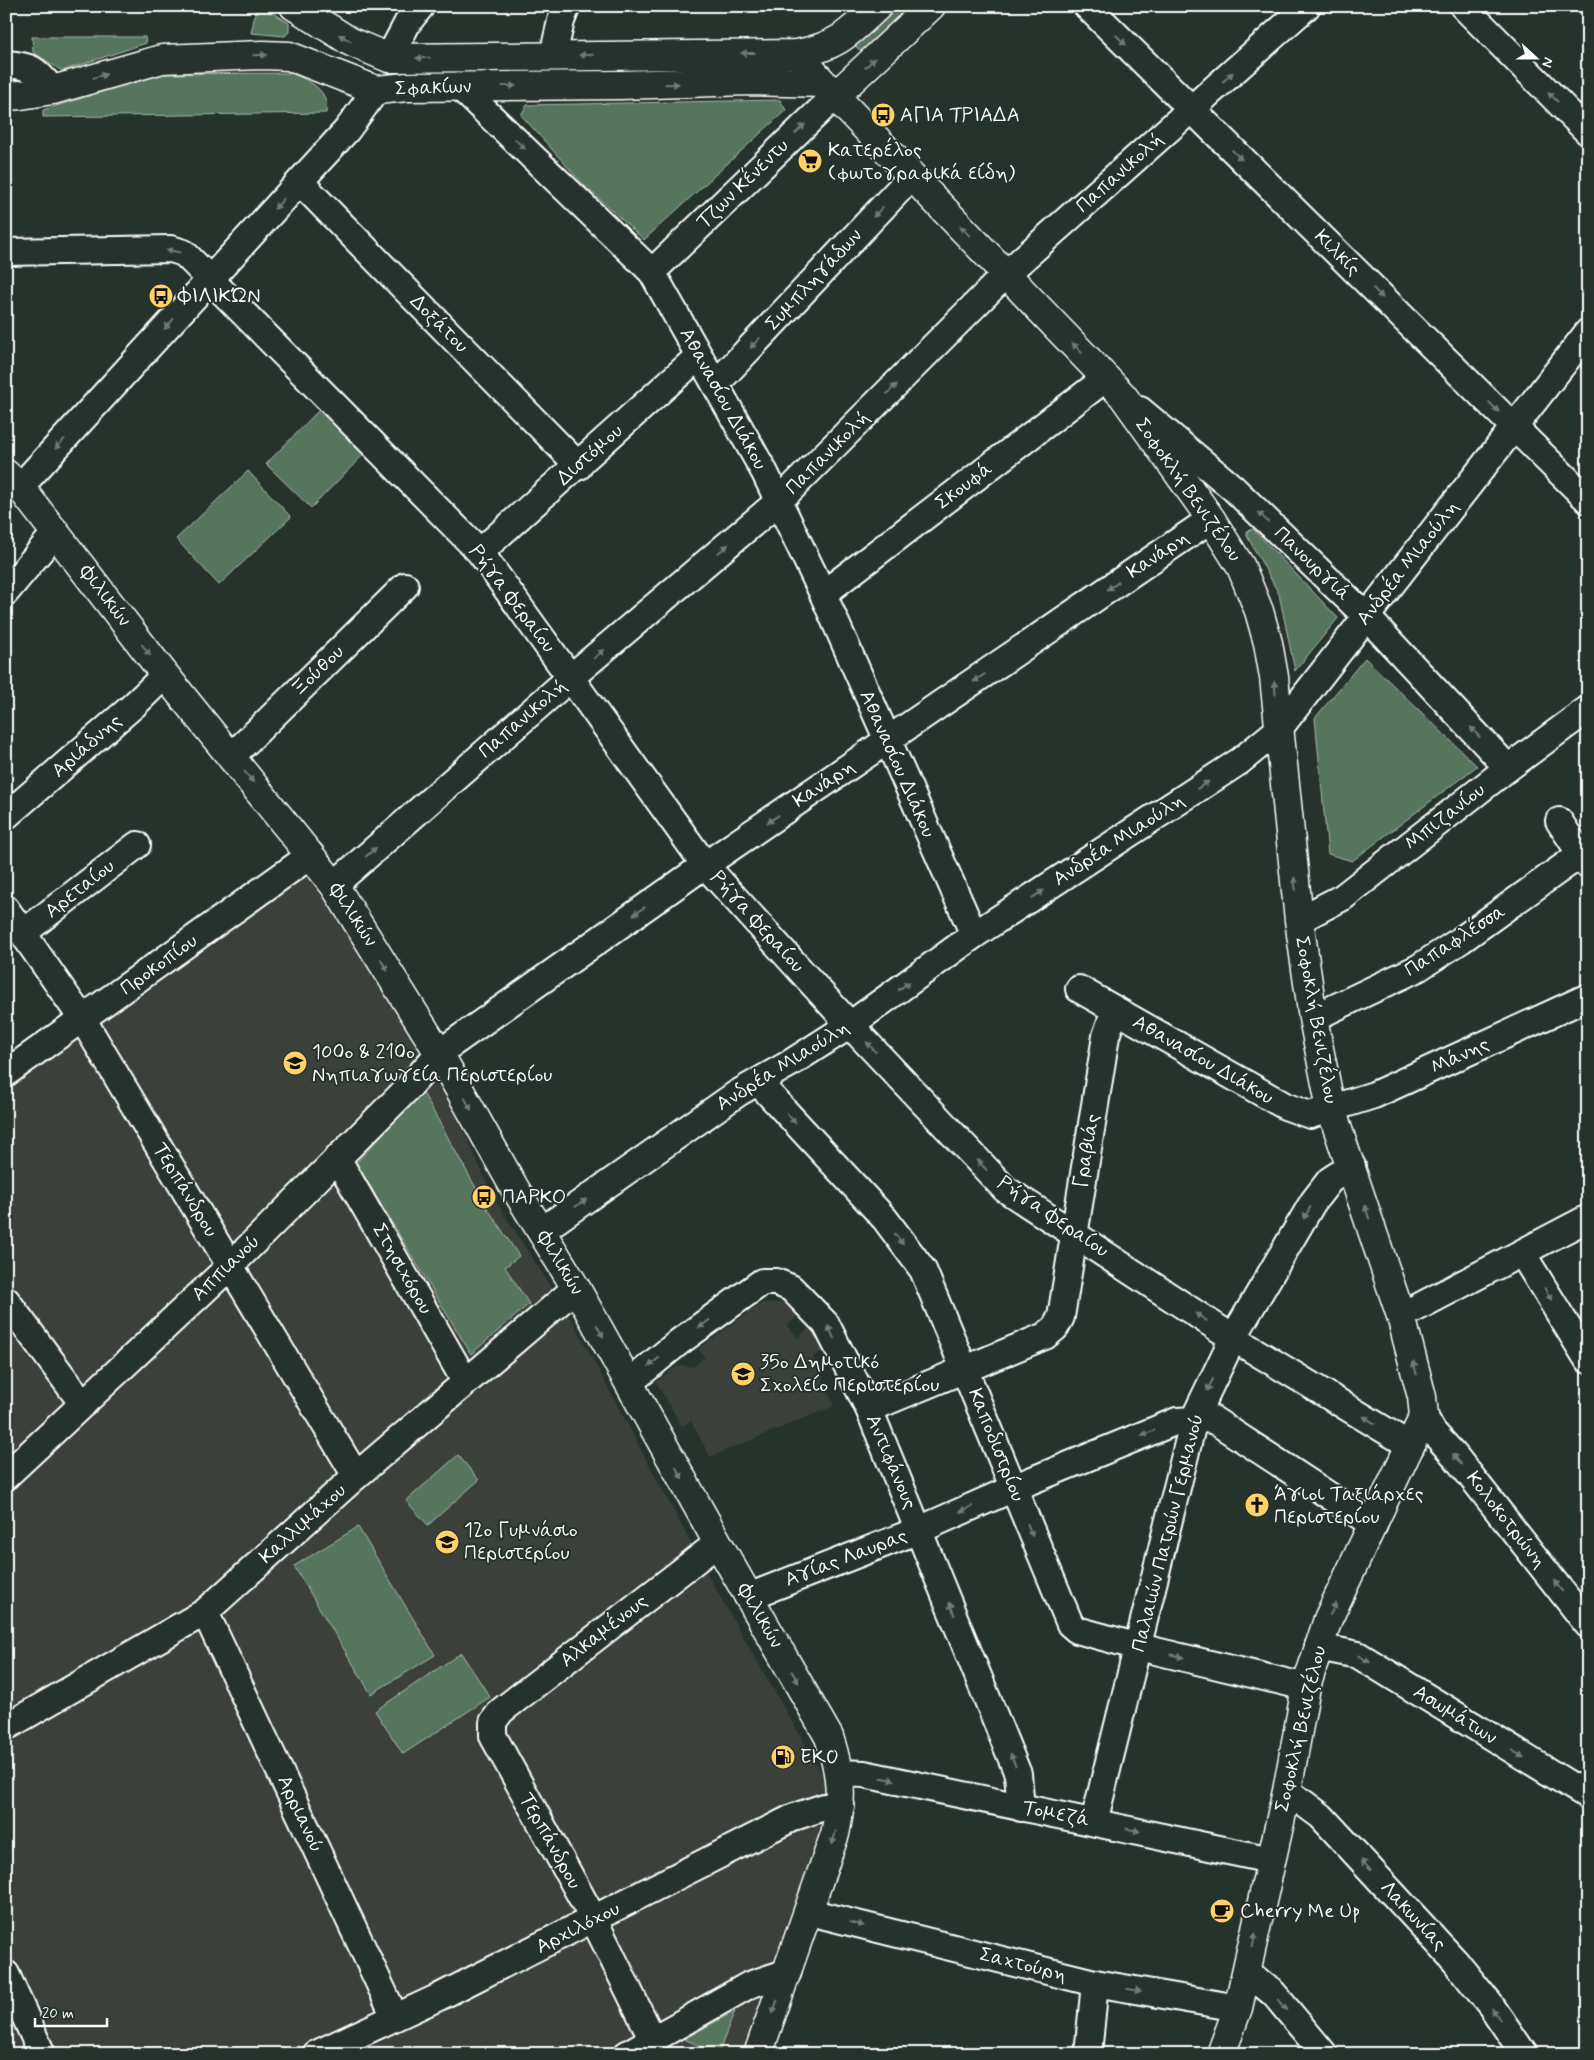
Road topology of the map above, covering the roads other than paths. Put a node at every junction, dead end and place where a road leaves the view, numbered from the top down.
1 (294, 6) edge
2 (421, 6) edge
3 (567, 6) edge
4 (878, 6) edge
5 (931, 6) edge
6 (1087, 6) edge
7 (1308, 6) edge
8 (1463, 6) edge
9 (797, 54) junction
10 (553, 56) junction
11 (389, 58) junction
12 (6, 64) edge
13 (460, 86) junction
14 (829, 89) junction
15 (53, 90) junction
16 (376, 90) junction
17 (6, 96) edge
18 (1192, 109) junction
19 (1588, 132) edge
20 (912, 176) junction
21 (300, 182) junction
22 (6, 252) edge
23 (652, 272) junction
24 (1006, 274) junction
25 (211, 279) junction
26 (1588, 332) edge
27 (699, 356) junction
28 (716, 384) junction
29 (1114, 387) junction
30 (1514, 427) junction
31 (579, 466) junction
32 (13, 480) edge
33 (1588, 500) edge
34 (778, 502) junction
35 (1211, 519) junction
36 (56, 532) junction
37 (480, 552) junction
38 (405, 586) dead end
39 (6, 592) edge
40 (822, 594) junction
41 (1367, 617) junction
42 (165, 674) junction
43 (570, 678) junction
44 (1588, 709) edge
45 (1278, 730) junction
46 (886, 741) junction
47 (232, 756) junction
48 (1508, 768) junction
49 (6, 816) edge
50 (1559, 821) dead end
51 (137, 845) dead end
52 (311, 855) junction
53 (1585, 856) edge
54 (705, 865) junction
55 (334, 884) junction
56 (1299, 920) junction
57 (14, 924) edge
58 (974, 936) junction
59 (1079, 989) dead end
60 (1588, 997) edge
61 (1115, 1010) junction
62 (1313, 1018) junction
63 (83, 1020) junction
64 (850, 1025) junction
65 (439, 1053) junction
66 (6, 1073) edge
67 (758, 1082) junction
68 (1331, 1109) junction
69 (337, 1158) junction
70 (1352, 1166) junction
71 (1588, 1218) edge
72 (541, 1231) junction
73 (1073, 1232) junction
74 (1522, 1253) junction
75 (230, 1266) junction
76 (576, 1288) junction
77 (6, 1300) edge
78 (1401, 1316) junction
79 (1233, 1338) junction
80 (1588, 1360) edge
81 (966, 1370) junction
82 (466, 1381) junction
83 (629, 1383) junction
84 (83, 1404) junction
85 (869, 1410) junction
86 (1424, 1416) junction
87 (1194, 1419) junction
88 (1411, 1446) junction
89 (6, 1476) edge
90 (356, 1476) junction
91 (1013, 1488) junction
92 (1374, 1525) junction
93 (920, 1530) junction
94 (718, 1543) junction
95 (748, 1597) junction
96 (205, 1612) junction
97 (1588, 1625) edge
98 (1139, 1647) junction
99 (1318, 1647) junction
100 (1306, 1686) junction
101 (493, 1722) joint
102 (6, 1726) edge
103 (840, 1773) junction
104 (1287, 1792) junction
105 (1588, 1796) edge
106 (841, 1806) junction
107 (1021, 1808) junction
108 (1094, 1822) junction
109 (1271, 1860) junction
110 (809, 1912) junction
111 (594, 1920) junction
112 (788, 1972) junction
113 (1247, 1972) junction
114 (6, 1974) edge
115 (1095, 1983) junction
116 (1238, 2008) junction
117 (395, 2017) junction
118 (653, 2040) junction
119 (42, 2054) edge
120 (316, 2054) edge
121 (627, 2054) edge
122 (758, 2054) edge
123 (1088, 2054) edge
124 (1221, 2054) edge
125 (1324, 2054) edge
126 (1524, 2054) edge

11 -> 1 street
2 - 11 street
3 - 10 street
4 - 9 street, Σφακίων
14 -> 5 street
6 -> 18 street, Κιλκίς
18 -> 7 street, Παπανικολή
19 -> 8 street
9 -> 10 street, Σφακίων
9 - 14 street
10 -> 11 street, Σφακίων
11 - 16 street
12 - 15 street
13 -> 14 street, Σφακίων
13 - 16 street, Σφακίων
13 -> 23 street, Αθανασίου Διάκου
14 - 20 street, Σοφοκλή Βενιζέλου
23 -> 14 street, Τζων Κένεντυ
15 -> 16 street, Σφακίων
15 - 17 street, Σφακίων
16 - 21 street
18 - 24 street, Παπανικολή
18 -> 30 street, Κιλκίς
24 -> 20 street, Σοφοκλή Βενιζέλου
20 -> 28 street, Συμπληγάδων
21 -> 25 street
21 - 31 street, Δοξάτου
25 -> 22 street, Ρήγα Φεραίου
23 - 27 street, Αθανασίου Διάκου
29 -> 24 street, Σοφοκλή Βενιζέλου
34 -> 24 street, Παπανικολή
25 -> 32 street
25 - 37 street, Ρήγα Φεραίου
26 - 30 street, Ανδρέα Μιαούλη
27 - 28 street, Αθανασίου Διάκου
27 - 31 street, Διστόμου
28 - 34 street, Αθανασίου Διάκου
29 - 35 street, Σοφοκλή Βενιζέλου
29 - 40 street, Σκουφά
41 -> 29 street, Πανουργιά
30 - 33 street, Κιλκίς
30 - 41 street, Ανδρέα Μιαούλη
31 - 37 street, Διστόμου
32 - 36 street, Φιλικών
34 - 40 street, Αθανασίου Διάκου
43 -> 34 street, Παπανικολή
45 -> 35 street, Σοφοκλή Βενιζέλου
35 -> 46 street, Κανάρη
36 - 39 street
36 -> 42 street, Φιλικών
37 - 43 street, Ρήγα Φεραίου
38 - 47 street, Ξούθου
40 - 46 street, Αθανασίου Διάκου
41 - 45 street, Ανδρέα Μιαούλη
48 -> 41 street, Πανουργιά
42 - 47 street, Φιλικών
42 - 49 street, Αριάδνης
43 - 54 street, Ρήγα Φεραίου
55 -> 43 street, Παπανικολή
44 - 48 street, Μπιζανίου
56 -> 45 street, Σοφοκλή Βενιζέλου
58 -> 45 street, Ανδρέα Μιαούλη
46 -> 54 street, Κανάρη
46 - 58 street, Αθανασίου Διάκου
47 -> 52 street, Φιλικών
48 - 56 street, Μπιζανίου
50 - 53 street
51 - 57 street, Αρεταίου
52 - 55 street, Φιλικών
52 - 63 street, Προκοπίου
53 - 62 street, Παπαφλέσσα
54 - 64 street, Ρήγα Φεραίου
54 -> 65 street, Κανάρη
55 -> 65 street, Φιλικών
56 - 62 street, Σοφοκλή Βενιζέλου
57 - 63 street, Τερπάνδρου
64 -> 58 street, Ανδρέα Μιαούλη
59 - 61 street, Αθανασίου Διάκου
60 - 68 street, Μάνης
61 - 68 street, Αθανασίου Διάκου
61 - 73 street, Γραβιάς
62 - 68 street, Σοφοκλή Βενιζέλου
63 - 66 street, Προκοπίου
63 - 75 street, Τερπάνδρου
64 - 67 street, Ανδρέα Μιαούλη
73 -> 64 street, Ρήγα Φεραίου
65 - 69 street, Αππιανού
65 -> 72 street, Φιλικών
72 -> 67 street, Ανδρέα Μιαούλη
67 -> 81 street, Καποδιστρίου
68 - 70 street, Σοφοκλή Βενιζέλου
69 - 75 street, Αππιανού
69 - 82 street, Στησιχόρου
78 -> 70 street, Σοφοκλή Βενιζέλου
70 -> 79 street, Παλαιών Πατρών Γερμανού
71 - 74 street
72 - 76 street, Φιλικών
79 -> 73 street, Ρήγα Φεραίου
73 - 81 street, Γραβιάς
74 - 78 street
74 -> 80 street
75 - 84 street, Αππιανού
75 - 90 street, Τερπάνδρου
76 - 82 street, Καλλιμάχου
76 -> 83 street, Φιλικών
77 - 84 street
86 -> 78 street, Σοφοκλή Βενιζέλου
79 -> 87 street, Παλαιών Πατρών Γερμανού
88 -> 79 street, Ρήγα Φεραίου
81 - 85 street, Γραβιάς
81 - 91 street, Καποδιστρίου
82 - 90 street, Καλλιμάχου
85 -> 83 street, Αντιφάνους
83 -> 94 street, Φιλικών
84 - 89 street, Αππιανού
85 - 93 street, Αντιφάνους
86 - 88 street, Σοφοκλή Βενιζέλου
97 -> 86 street, Κολοκοτρώνη
87 -> 91 street, Αγίας Λαυρας
87 - 92 street
87 - 98 street, Παλαιών Πατρών Γερμανού
88 - 92 street, Σοφοκλή Βενιζέλου
90 - 96 street, Καλλιμάχου
91 -> 93 street, Αγίας Λαυρας
91 -> 98 street, Καποδιστρίου
99 -> 92 street, Σοφοκλή Βενιζέλου
93 - 95 street, Αγίας Λαυρας
107 -> 93 street, Αντιφάνους
94 - 95 street, Φιλικών
94 - 101 street, Αλκαμένους
95 -> 103 street, Φιλικών
96 - 102 street, Καλλιμάχου
96 - 117 street, Αρριανού
98 -> 100 street, Καποδιστρίου
98 - 108 street, Παλαιών Πατρών Γερμανού
99 - 100 street, Σοφοκλή Βενιζέλου
99 -> 105 street, Ασωμάτων
100 - 104 street, Σοφοκλή Βενιζέλου
101 - 111 street, Τερπάνδρου
103 - 106 street, Φιλικών
103 -> 107 street, Τομεζά
104 - 109 street, Σοφοκλή Βενιζέλου
126 -> 104 street, Λακωνίας
106 -> 110 street, Φιλικών
106 - 111 street, Αρχιλόχου
107 - 108 street, Τομεζά
108 -> 109 street, Τομεζά
113 -> 109 street, Σοφοκλή Βενιζέλου
110 - 112 street, Φιλικών
110 -> 115 street, Σαχτούρη
111 - 117 street, Αρχιλόχου
111 - 118 street, Τερπάνδρου
112 - 118 street
112 -> 122 street, Φιλικών
113 - 116 street, Σοφοκλή Βενιζέλου
113 -> 125 street
114 - 119 street
115 -> 116 street, Σαχτούρη
115 - 123 street
116 - 124 street, Σοφοκλή Βενιζέλου
117 - 120 street, Αρχιλόχου
118 - 121 street

